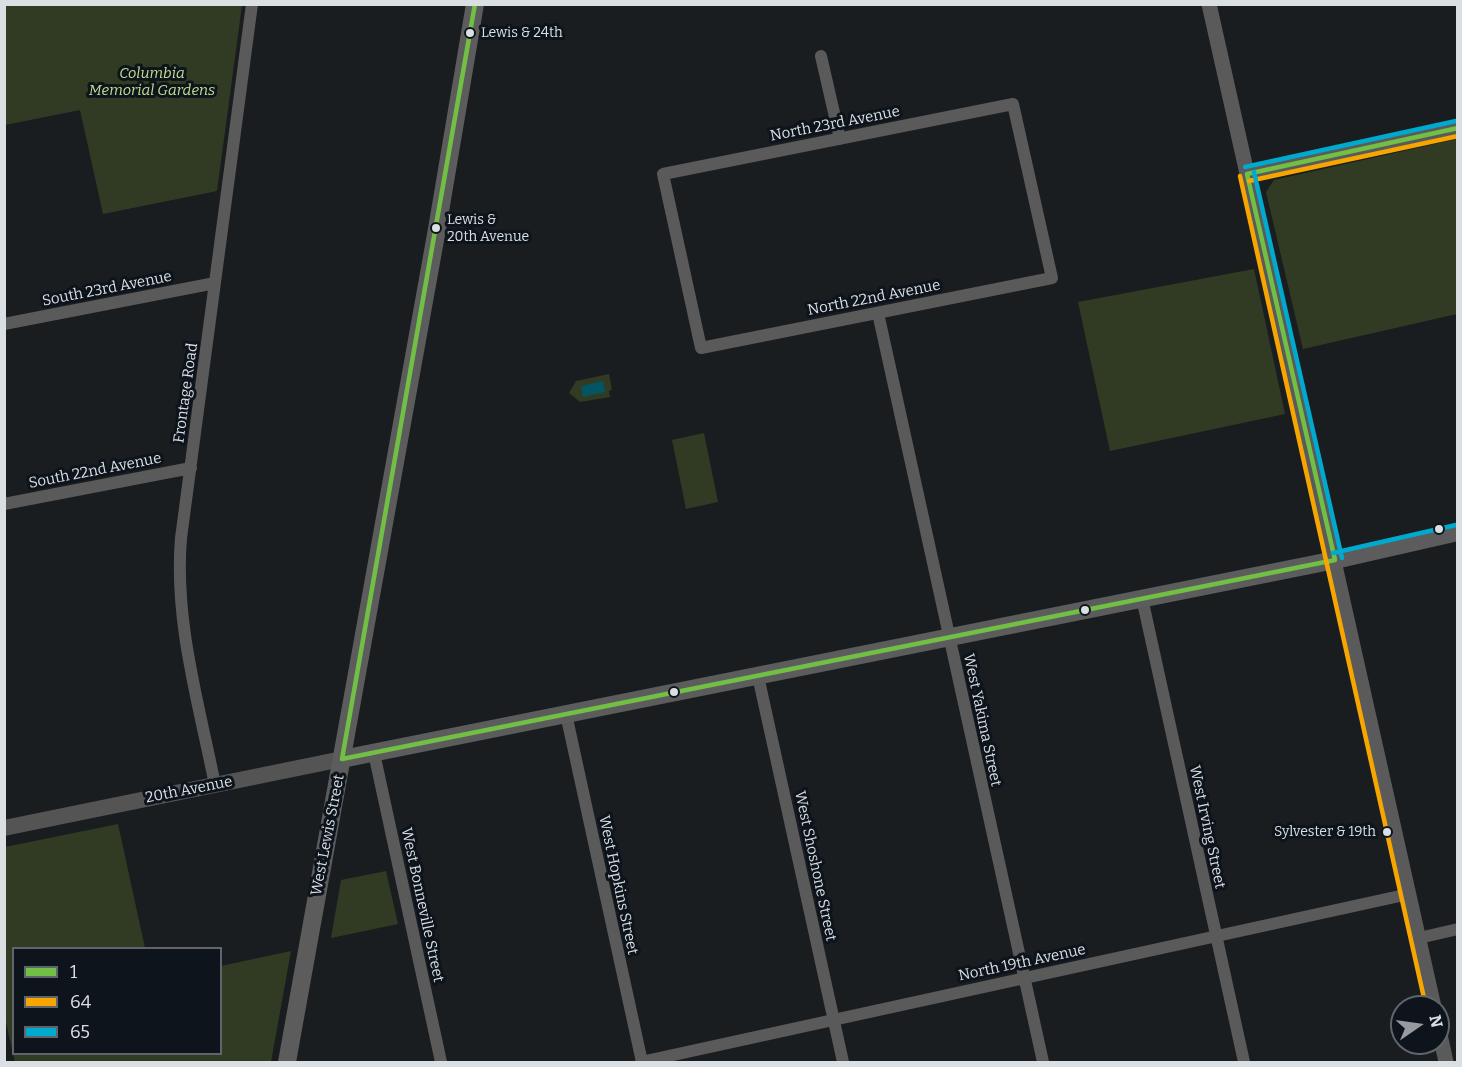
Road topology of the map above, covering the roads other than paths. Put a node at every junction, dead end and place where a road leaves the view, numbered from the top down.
1 (252, 4) edge
2 (475, 4) edge
3 (1209, 4) edge
4 (821, 56) dead end
5 (1458, 128) edge
6 (840, 139) junction
7 (1247, 174) junction
8 (1052, 278) joint
9 (215, 283) junction
10 (878, 313) junction
11 (4, 324) edge
12 (701, 348) joint
13 (191, 468) junction
14 (4, 504) edge
15 (1458, 532) edge
16 (1335, 560) junction
17 (1142, 598) junction
18 (949, 637) junction
19 (758, 676) junction
20 (566, 714) junction
21 (374, 753) junction
22 (342, 759) junction
23 (215, 785) junction
24 (4, 828) edge
25 (1409, 894) junction
26 (1458, 929) edge
27 (1216, 936) junction
28 (1419, 938) junction
29 (1024, 978) junction
30 (1431, 995) edge
31 (833, 1020) junction
32 (287, 1062) edge
33 (441, 1062) edge
34 (642, 1062) edge
35 (843, 1062) edge
36 (1042, 1062) edge
37 (1244, 1062) edge

1 - 9 street, Frontage Road
2 - 22 main road, West Lewis Street
3 - 7 street
4 - 6 street
5 - 7 street
6 - 8 street, North 23rd Avenue
6 - 12 street, North 23rd Avenue
7 - 16 street
8 - 10 street, North 22nd Avenue
9 - 11 street, South 23rd Avenue
9 - 13 street, Frontage Road
10 - 12 street, North 22nd Avenue
10 - 18 street, West Yakima Street
13 - 14 street, South 22nd Avenue
13 - 23 street, Frontage Road
15 - 16 main road, 20th Avenue
16 - 17 main road, 20th Avenue
16 - 25 street
17 - 18 main road, 20th Avenue
17 - 27 street, West Irving Street
18 - 19 main road, 20th Avenue
18 - 29 street, West Yakima Street
19 - 20 main road, 20th Avenue
19 - 31 street, West Shoshone Street
20 - 21 main road, 20th Avenue
20 - 34 street, West Hopkins Street
21 - 22 main road, 20th Avenue
21 - 33 street, West Bonneville Street
22 - 23 main road, 20th Avenue
22 - 32 main road, West Lewis Street
23 - 24 main road, 20th Avenue
25 - 27 street, North 19th Avenue
25 - 28 street
26 - 28 street
27 - 29 street, North 19th Avenue
27 - 37 street, West Irving Street
28 - 30 street
29 - 31 street, North 19th Avenue
29 - 36 street, West Yakima Street
31 - 34 street, North 19th Avenue
31 - 35 street, West Shoshone Street

